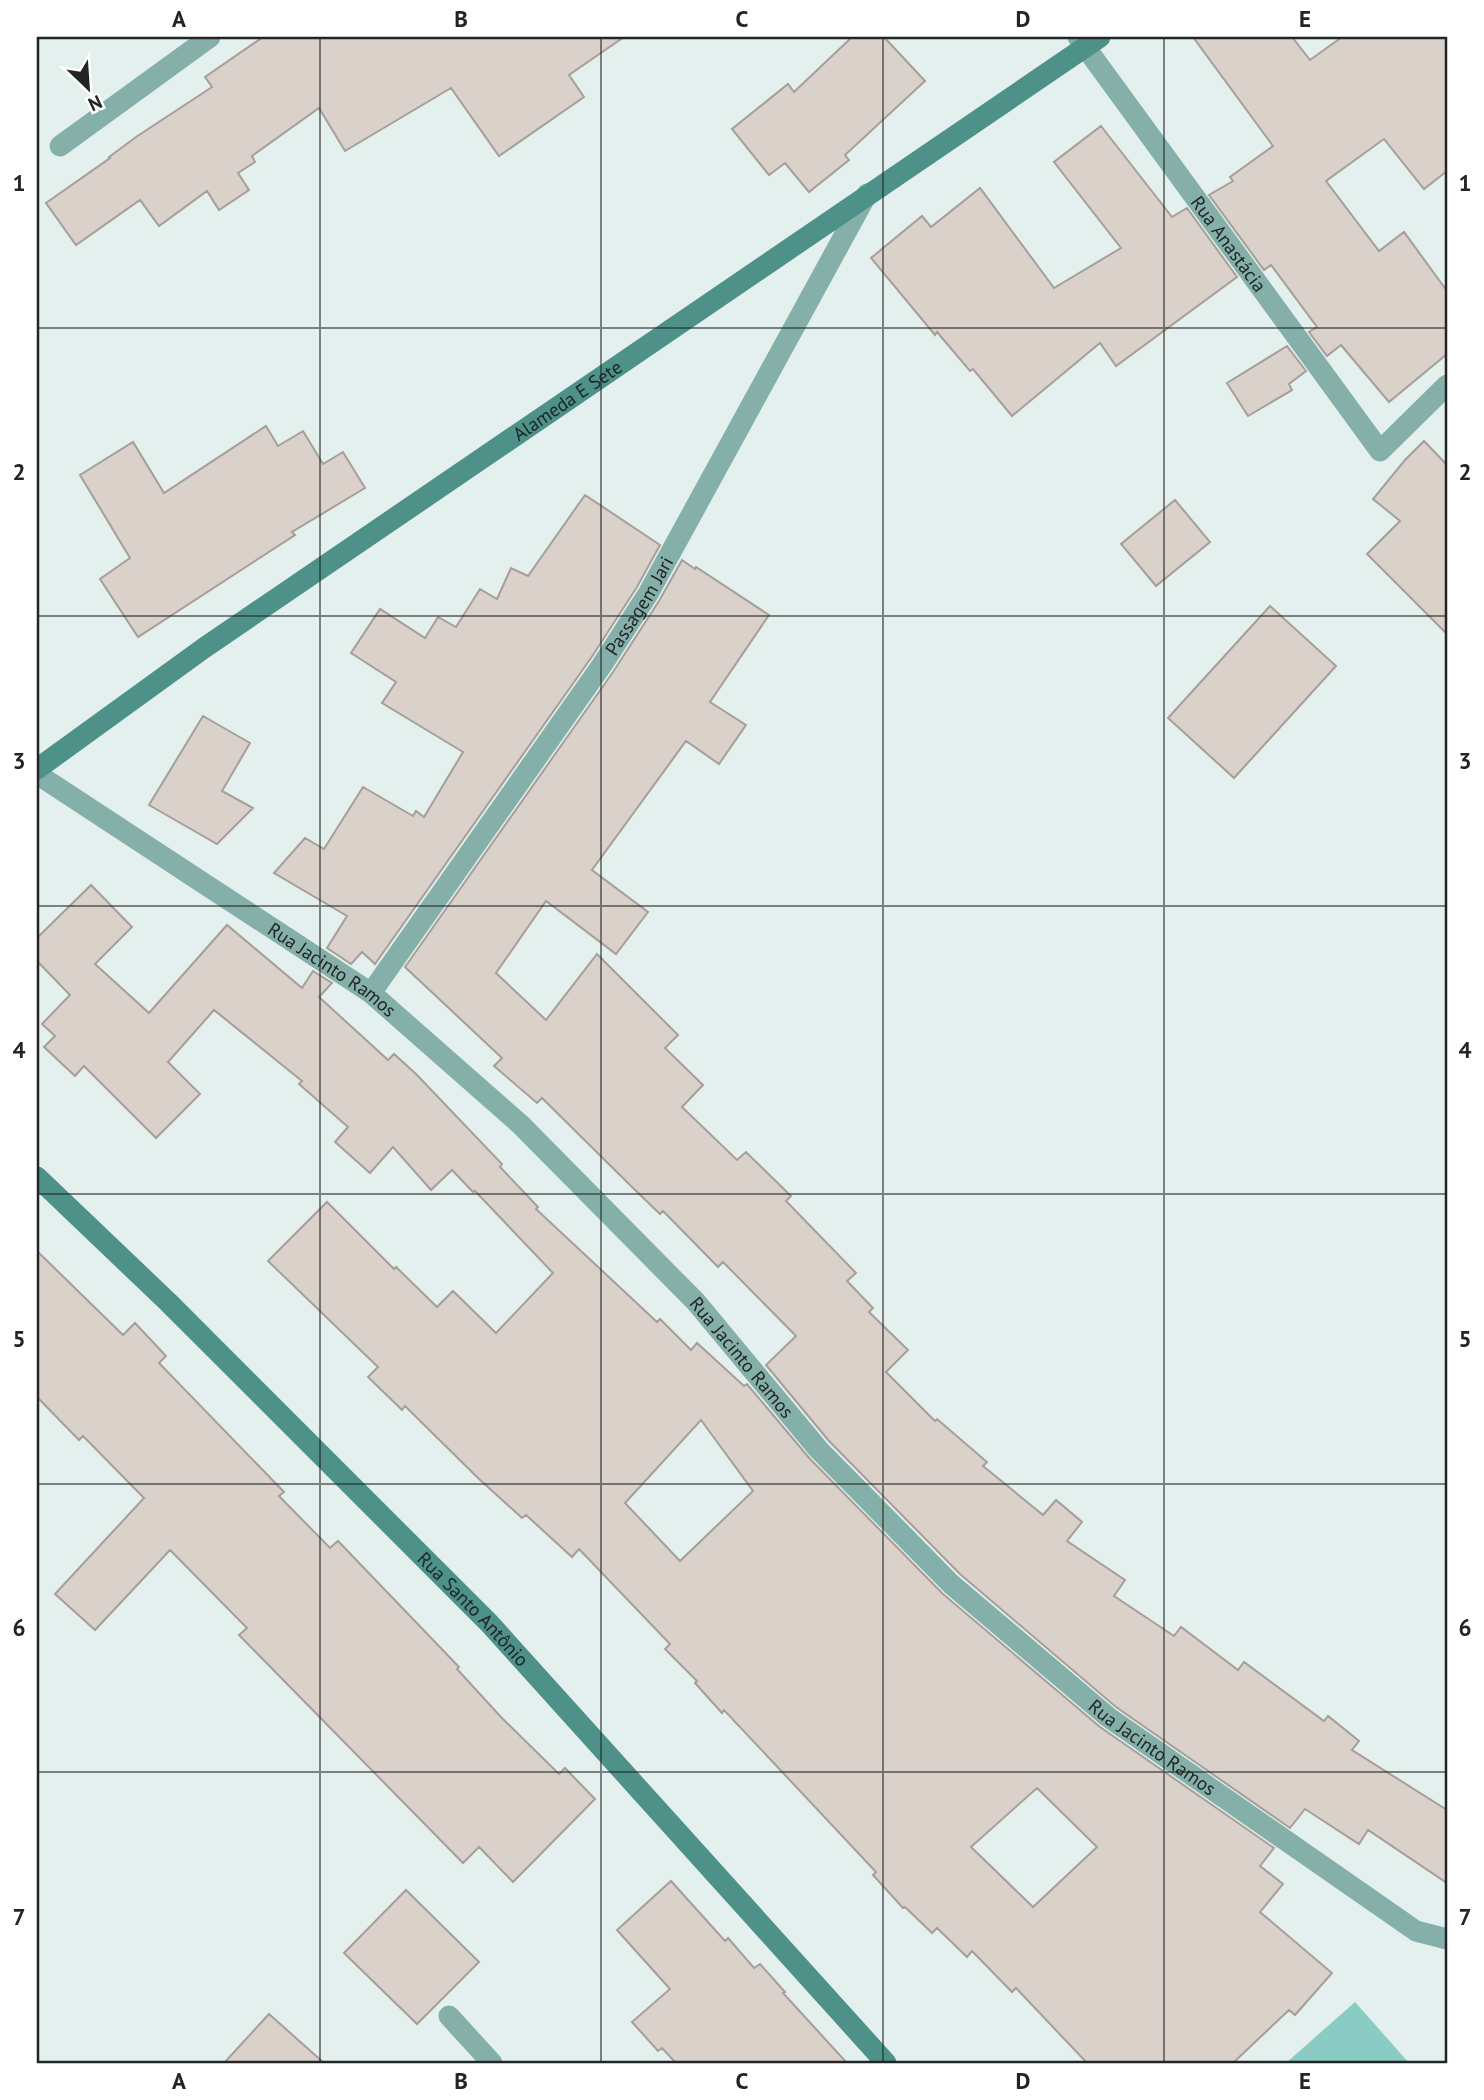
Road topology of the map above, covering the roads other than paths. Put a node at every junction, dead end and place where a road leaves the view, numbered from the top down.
1 (210, 37) edge
2 (1088, 41) edge
3 (60, 146) dead end
4 (867, 194) junction
5 (1447, 385) edge
6 (37, 769) edge
7 (37, 775) edge
8 (371, 993) junction
9 (37, 1177) edge
10 (1447, 1939) edge
11 (449, 2016) dead end
12 (492, 2063) edge
13 (886, 2063) edge

1 - 3 street
2 - 4 street, Alameda E Sete
2 - 5 street, Rua Anastácia
4 - 6 street, Alameda E Sete
4 - 8 street, Passagem Jari
7 - 8 street, Rua Jacinto Ramos
8 - 10 street, Rua Jacinto Ramos
9 - 13 street, Rua Santo Antônio
11 - 12 street

